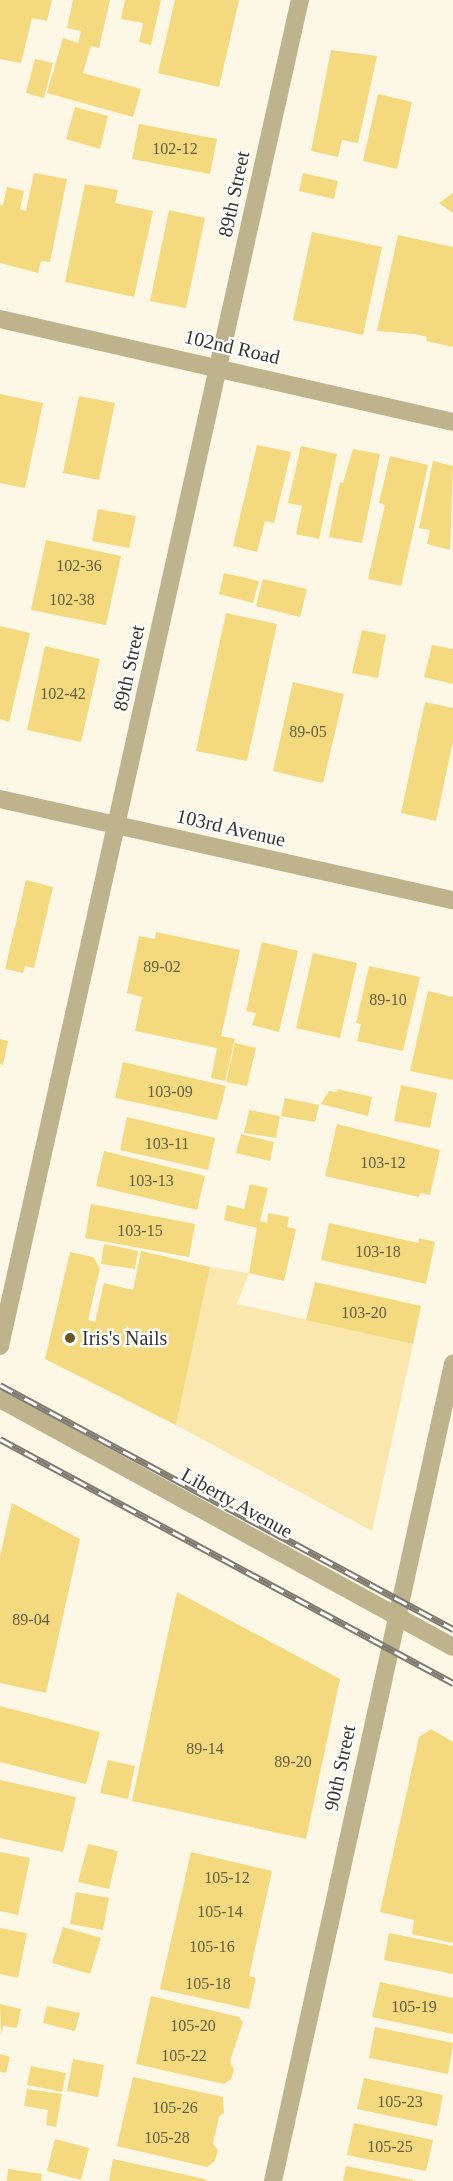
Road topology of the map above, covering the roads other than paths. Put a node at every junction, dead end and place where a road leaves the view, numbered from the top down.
1 (300, 0) edge
2 (0, 319) edge
3 (219, 366) junction
4 (453, 422) edge
5 (0, 799) edge
6 (116, 825) junction
7 (453, 900) edge
8 (0, 1346) edge
9 (453, 1364) edge
10 (0, 1399) edge
11 (396, 1616) junction
12 (453, 1647) edge
13 (273, 2181) edge

1 - 3 street, 89th Street
2 - 3 street, 102nd Road
3 - 4 street, 102nd Road
3 - 6 street, 89th Street
5 - 6 street, 103rd Avenue
6 - 7 street, 103rd Avenue
6 - 8 street, 89th Street
9 - 11 street, 90th Street
10 - 11 street, Liberty Avenue
11 - 12 street, Liberty Avenue
11 - 13 street, 90th Street

